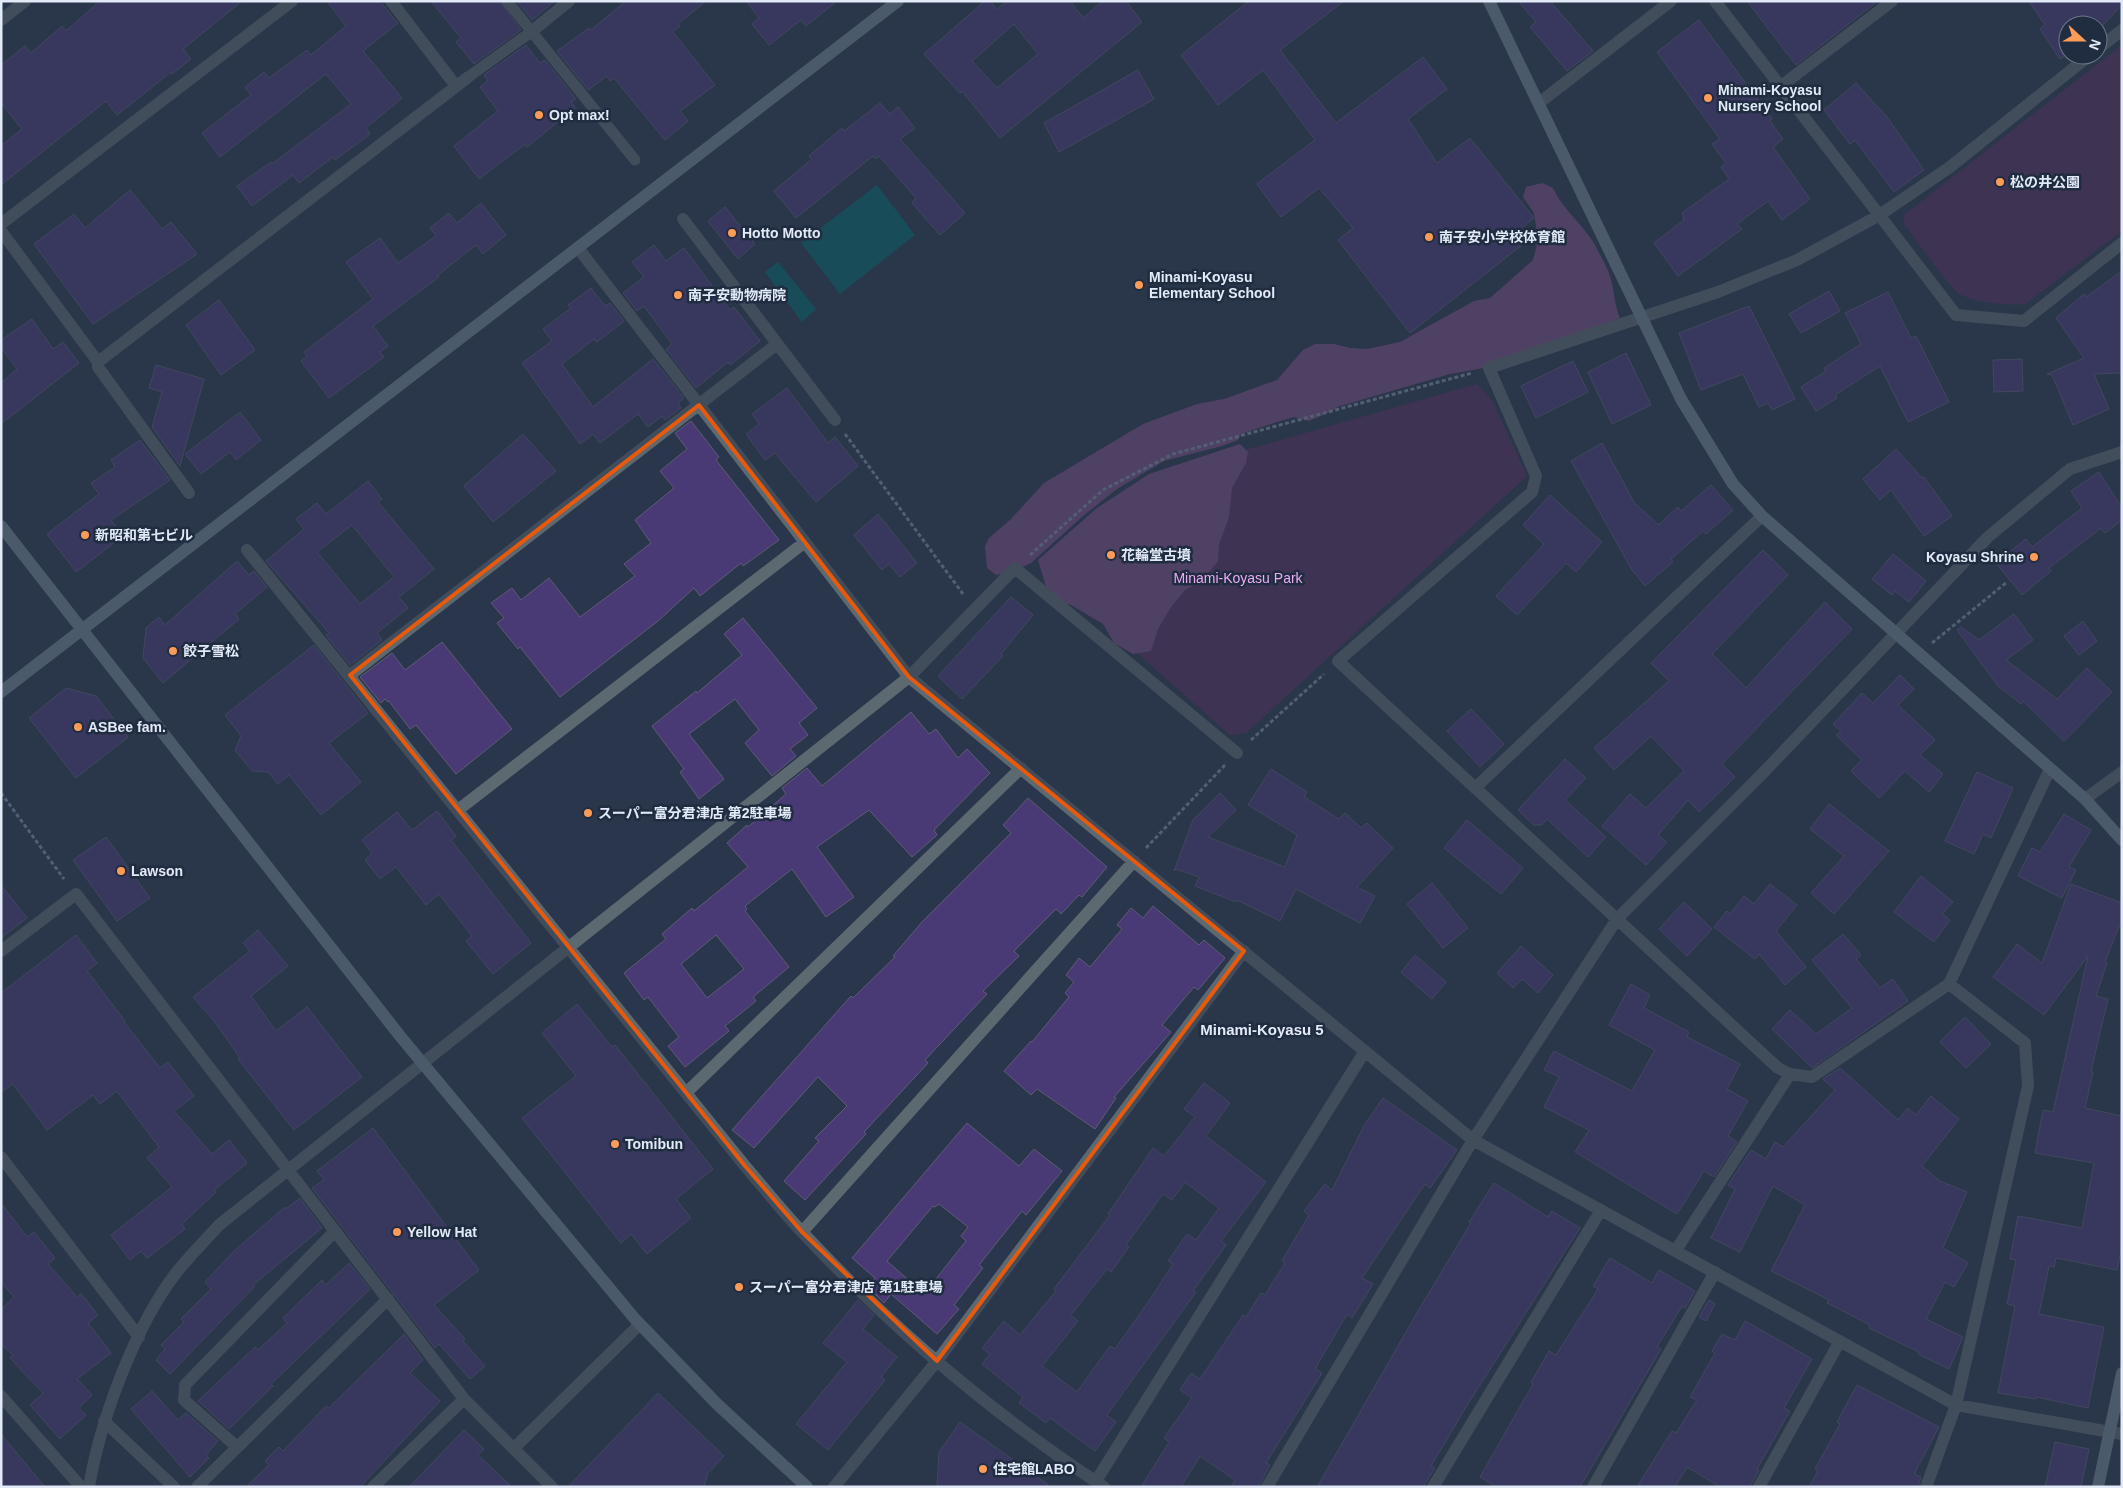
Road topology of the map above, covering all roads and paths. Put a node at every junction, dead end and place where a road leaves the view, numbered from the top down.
1 (25, 1) edge
2 (292, 1) edge
3 (391, 1) edge
4 (507, 1) edge
5 (569, 1) edge
6 (898, 1) edge
7 (1489, 1) edge
8 (1671, 1) edge
9 (1715, 1) edge
10 (1892, 1) edge
11 (1, 20) edge
12 (2122, 30) edge
13 (531, 32) junction
14 (2108, 41) edge
15 (2078, 65) edge
16 (467, 78) joint
17 (456, 86) junction
18 (1780, 87) junction
19 (1539, 103) junction
20 (635, 160) dead end
21 (1878, 216) junction
22 (684, 219) dead end
23 (1, 224) edge
24 (1, 231) edge
25 (578, 248) junction
26 (2120, 249) edge
27 (1642, 317) junction
28 (777, 344) junction
29 (98, 362) junction
30 (1489, 368) junction
31 (699, 405) junction
32 (835, 420) joint
33 (2122, 452) edge
34 (189, 493) dead end
35 (1762, 516) junction
36 (1, 526) edge
37 (805, 542) junction
38 (247, 550) dead end
39 (1015, 568) junction
40 (2007, 582) dead end
41 (976, 610) junction
42 (81, 631) junction
43 (1895, 634) junction
44 (1926, 648) dead end
45 (350, 676) junction
46 (909, 677) junction
47 (1, 692) edge
48 (1237, 753) dead end
49 (1021, 768) junction
50 (2050, 769) junction
51 (2122, 772) edge
52 (1475, 788) junction
53 (1, 793) edge
54 (2085, 799) junction
55 (458, 810) junction
56 (2122, 840) edge
57 (1134, 861) junction
58 (76, 894) junction
59 (1617, 919) junction
60 (568, 947) junction
61 (1, 951) edge
62 (1244, 951) junction
63 (1949, 984) junction
64 (1365, 1051) junction
65 (421, 1062) junction
66 (1790, 1074) junction
67 (686, 1093) junction
68 (1473, 1140) junction
69 (1, 1157) edge
70 (288, 1170) junction
71 (1601, 1210) junction
72 (334, 1231) junction
73 (802, 1232) junction
74 (1676, 1250) junction
75 (1714, 1272) junction
76 (388, 1299) junction
77 (639, 1325) junction
78 (139, 1337) junction
79 (1840, 1341) junction
80 (937, 1361) junction
81 (2122, 1373) edge
82 (1, 1396) edge
83 (464, 1398) junction
84 (1956, 1405) junction
85 (104, 1420) junction
86 (2115, 1433) edge
87 (237, 1447) junction
88 (514, 1448) junction
89 (1100, 1484) edge
90 (547, 1485) edge
91 (81, 1487) edge
92 (89, 1487) edge
93 (174, 1487) edge
94 (197, 1487) edge
95 (373, 1487) edge
96 (807, 1487) edge
97 (834, 1487) edge
98 (1267, 1487) edge
99 (1433, 1487) edge
100 (1593, 1487) edge
101 (1759, 1487) edge
102 (1926, 1487) edge
103 (2098, 1487) edge

1 - 11 street
2 - 23 street
3 - 17 street
4 - 13 lane
5 - 13 street
6 - 25 street
7 - 19 street
8 - 19 street
9 - 18 street
10 - 18 street
12 - 14 street
13 - 16 lane
13 - 20 lane
15 - 21 street
16 - 17 street
17 - 29 street
18 - 21 street
19 - 27 street
21 - 26 street
21 - 27 street
22 - 28 street
24 - 29 street
25 - 31 street
25 - 42 street
27 - 30 street
27 - 35 street
28 - 31 street
28 - 32 street
29 - 34 street
30 - 39 path
30 - 52 street
31 - 37 street
31 - 45 street
32 - 41 path
33 - 43 street
35 - 43 street
35 - 52 street
36 - 42 street
37 - 46 street
37 - 55 street
38 - 45 street
39 - 41 street
39 - 48 street
40 - 44 path
41 - 46 street
42 - 47 street
42 - 65 street
43 - 50 street
43 - 59 street
45 - 55 street
46 - 49 street
46 - 60 street
49 - 57 street
49 - 67 street
50 - 54 street
50 - 63 street
51 - 54 street
52 - 59 street
53 - 58 path
54 - 56 street
55 - 60 street
57 - 62 street
57 - 73 street
58 - 61 street
58 - 70 street
59 - 66 street
59 - 68 street
60 - 65 street
60 - 67 street
62 - 64 street
62 - 80 street
63 - 66 street
63 - 84 street
64 - 68 street
64 - 89 street
65 - 70 street
65 - 77 street
66 - 74 street
67 - 73 street
68 - 71 street
68 - 98 street
69 - 78 street
70 - 72 street
70 - 78 street
71 - 74 street
71 - 99 street
72 - 76 street
72 - 87 street
73 - 80 street
74 - 75 street
75 - 79 street
75 - 100 street
76 - 83 street
76 - 87 street
77 - 88 street
77 - 96 street
78 - 85 street
79 - 84 street
79 - 101 street
80 - 89 street
80 - 97 street
81 - 86 street
82 - 91 street
83 - 88 street
83 - 95 street
84 - 86 street
84 - 102 street
85 - 92 street
85 - 93 street
86 - 103 street
87 - 94 street
88 - 90 street

